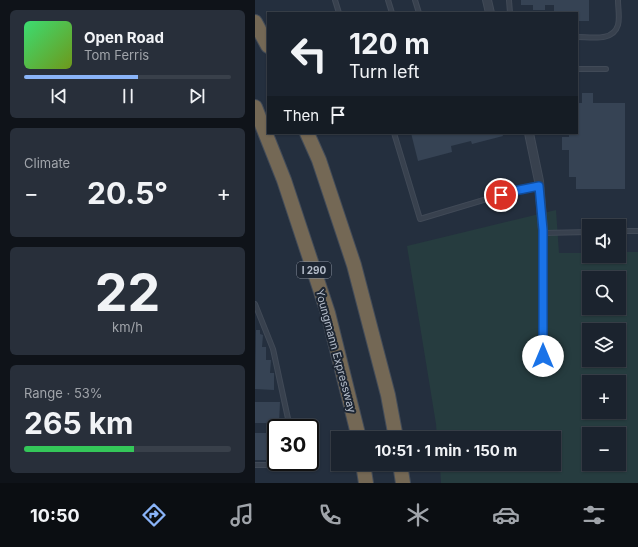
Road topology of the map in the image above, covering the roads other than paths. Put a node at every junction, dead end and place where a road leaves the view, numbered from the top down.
1 (335, 0) edge
2 (388, 0) edge
3 (415, 0) edge
4 (487, 0) edge
5 (509, 0) edge
6 (618, 0) edge
7 (339, 12) edge
8 (392, 12) edge
9 (419, 12) edge
10 (490, 12) edge
11 (510, 12) edge
12 (255, 22) edge
13 (578, 38) edge
14 (267, 44) edge
15 (578, 69) edge
16 (606, 69) dead end
17 (255, 107) edge
18 (307, 134) edge
19 (394, 134) edge
20 (529, 134) edge
21 (539, 186) junction
22 (626, 231) edge
23 (638, 231) edge
24 (582, 232) edge
25 (543, 233) junction
26 (255, 304) edge
27 (543, 356) dead end
28 (288, 419) edge
29 (357, 431) edge
30 (395, 431) edge
31 (255, 465) edge
32 (267, 465) edge
33 (364, 471) edge
34 (401, 471) edge
35 (366, 483) edge
36 (403, 483) edge

1 - 7 lane
2 - 8 lane
3 - 9 lane
4 - 10 street
5 - 11 lane
6 - 13 lane
12 - 14 highway
15 - 16 lane
17 - 29 highway, Youngmann Expressway / I 290
18 - 30 highway
19 - 21 lane
20 - 21 street
21 - 25 street
22 - 23 lane
24 - 25 lane
25 - 27 street
26 - 28 lane
31 - 32 lane
33 - 35 highway
34 - 36 highway

